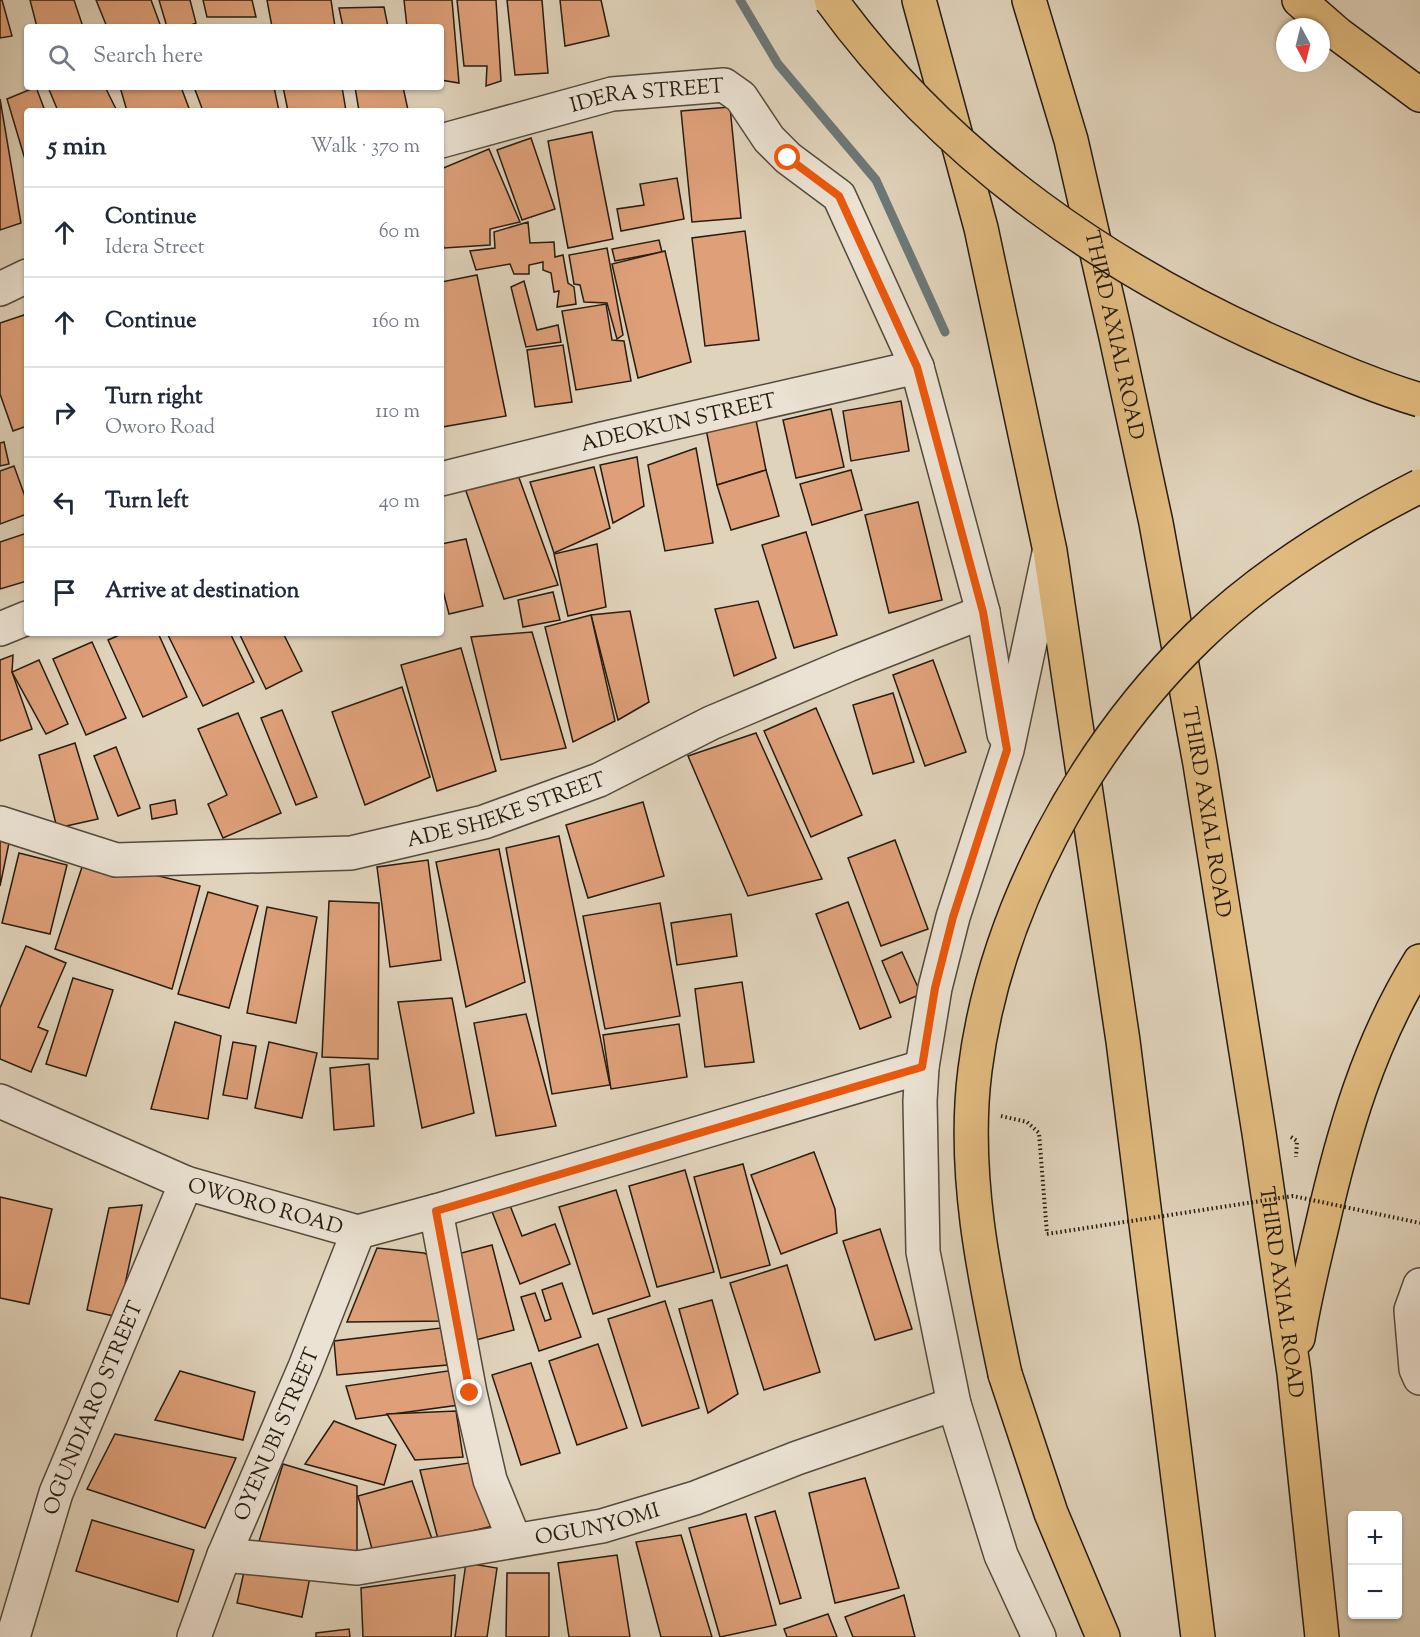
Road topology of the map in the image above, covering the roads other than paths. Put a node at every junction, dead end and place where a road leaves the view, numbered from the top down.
1 (831, 0) edge
2 (919, 0) edge
3 (1029, 0) edge
4 (1299, 0) edge
5 (1420, 96) edge
6 (444, 140) edge
7 (24, 277) edge
8 (0, 289) edge
9 (917, 367) junction
10 (1420, 400) edge
11 (444, 478) edge
12 (1420, 486) edge
13 (1050, 551) junction
14 (983, 612) junction
15 (24, 619) edge
16 (0, 628) edge
17 (1007, 750) junction
18 (0, 823) edge
19 (1420, 961) edge
20 (922, 1067) junction
21 (0, 1101) edge
22 (186, 1183) junction
23 (436, 1211) junction
24 (358, 1232) junction
25 (1420, 1285) edge
26 (1294, 1372) junction
27 (1420, 1378) edge
28 (954, 1404) junction
29 (514, 1539) junction
30 (224, 1555) junction
31 (13, 1637) edge
32 (194, 1637) edge
33 (1039, 1637) edge
34 (1103, 1637) edge
35 (1198, 1637) edge
36 (1322, 1637) edge

1 - 10 highway, bridge
2 - 13 highway
3 - 26 highway, THIRD AXIAL ROAD
4 - 5 highway
6 - 9 street, IDERA STREET
7 - 8 street
9 - 11 street, ADEOKUN STREET
9 - 14 street, IDERA STREET
12 - 34 highway, bridge
13 - 17 street
13 - 35 highway
14 - 17 street, IDERA STREET
14 - 18 street, ADE SHEKE STREET
15 - 16 street
17 - 20 street
19 - 26 highway
20 - 23 street, OWORO ROAD
20 - 28 street
21 - 22 street, OWORO ROAD
22 - 24 street, OWORO ROAD
22 - 31 street, OGUNDIARO STREET
23 - 24 street, OWORO ROAD
23 - 29 street
24 - 30 street, OYENUBI STREET
25 - 27 street
26 - 36 highway, THIRD AXIAL ROAD
28 - 29 street, OGUNYOMI
28 - 33 street
29 - 30 street, OGUNYOMI
30 - 32 street, OYENUBI STREET

